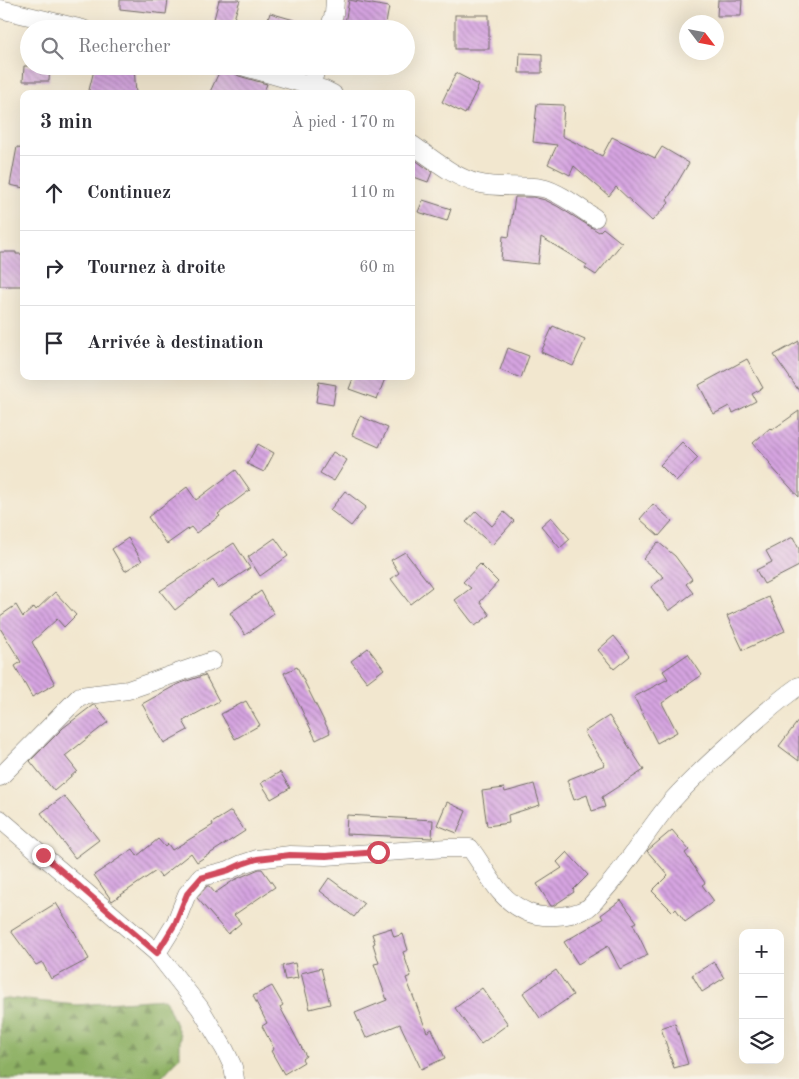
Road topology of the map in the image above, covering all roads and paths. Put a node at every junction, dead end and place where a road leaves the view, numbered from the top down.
1 (335, 0) edge
2 (0, 9) edge
3 (46, 20) edge
4 (332, 20) edge
5 (274, 75) edge
6 (315, 75) edge
7 (312, 86) junction
8 (325, 90) edge
9 (415, 147) edge
10 (595, 218) dead end
11 (212, 661) dead end
12 (799, 686) edge
13 (0, 777) edge
14 (0, 819) edge
15 (157, 953) junction
16 (235, 1079) edge

1 - 4 street
2 - 3 street
5 - 7 street
6 - 7 street
7 - 8 street
9 - 10 street
11 - 13 street
12 - 15 street
14 - 15 street
15 - 16 street

